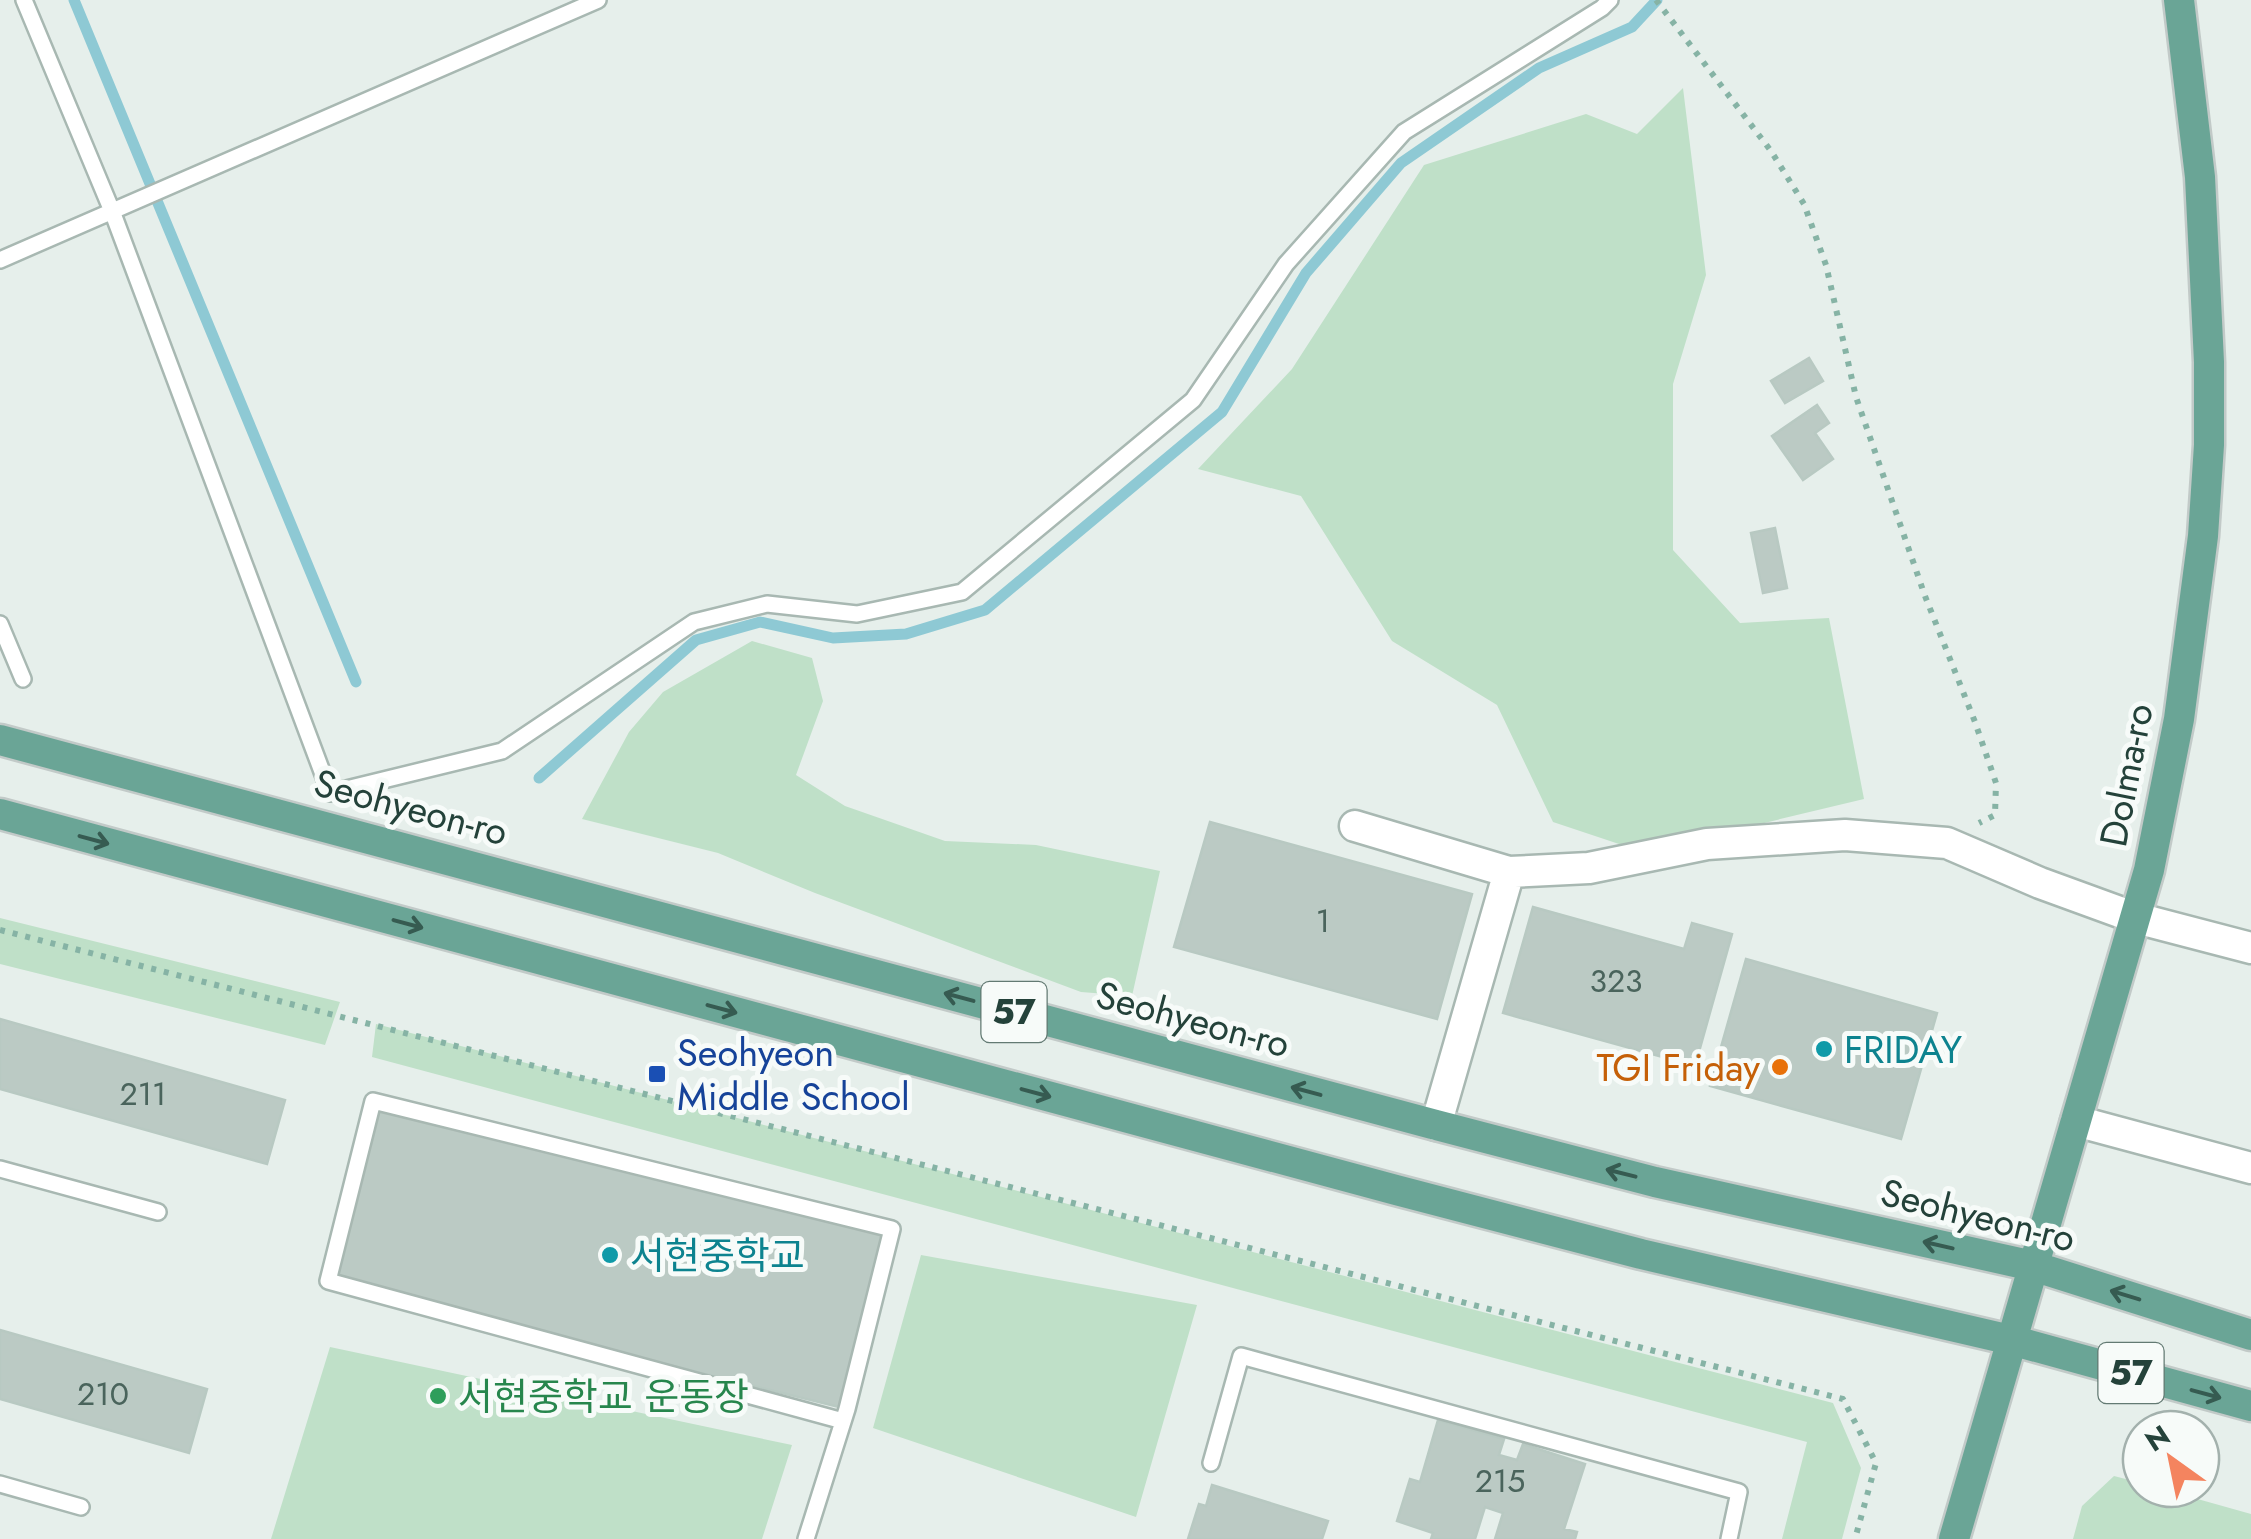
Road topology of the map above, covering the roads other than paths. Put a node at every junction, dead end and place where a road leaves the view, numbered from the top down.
1 (24, 0) edge
2 (598, 0) edge
3 (1610, 0) edge
4 (2179, 0) edge
5 (112, 211) junction
6 (0, 260) edge
7 (0, 624) edge
8 (23, 679) dead end
9 (0, 740) edge
10 (0, 814) edge
11 (1355, 826) dead end
12 (1509, 872) junction
13 (2136, 918) junction
14 (2251, 948) edge
15 (2076, 1121) junction
16 (1436, 1125) junction
17 (2251, 1168) edge
18 (0, 1169) edge
19 (158, 1212) dead end
20 (2033, 1266) junction
21 (2251, 1335) edge
22 (2011, 1340) junction
23 (2251, 1406) edge
24 (843, 1421) junction
25 (1210, 1463) dead end
26 (0, 1484) edge
27 (81, 1507) dead end
28 (806, 1539) edge
29 (1729, 1539) edge
30 (1954, 1539) edge

1 - 5 lane
2 - 5 lane
3 - 5 lane
4 - 13 main road, Dolma-ro
5 - 6 lane
7 - 8 lane
16 -> 9 main road, Seohyeon-ro / 57
10 -> 22 main road, 57
11 - 12 street
12 - 13 street
12 - 16 street
13 - 14 street
13 - 15 main road, Dolma-ro
15 - 17 street
15 - 20 main road, Dolma-ro
20 -> 16 main road, Seohyeon-ro / 57
18 - 19 lane
21 -> 20 main road, Seohyeon-ro / 57
20 - 22 main road, Dolma-ro
22 -> 23 main road, 57
22 - 30 main road, Dolma-ro
24 - 24 lane
24 - 28 lane
25 - 29 lane
26 - 27 lane

